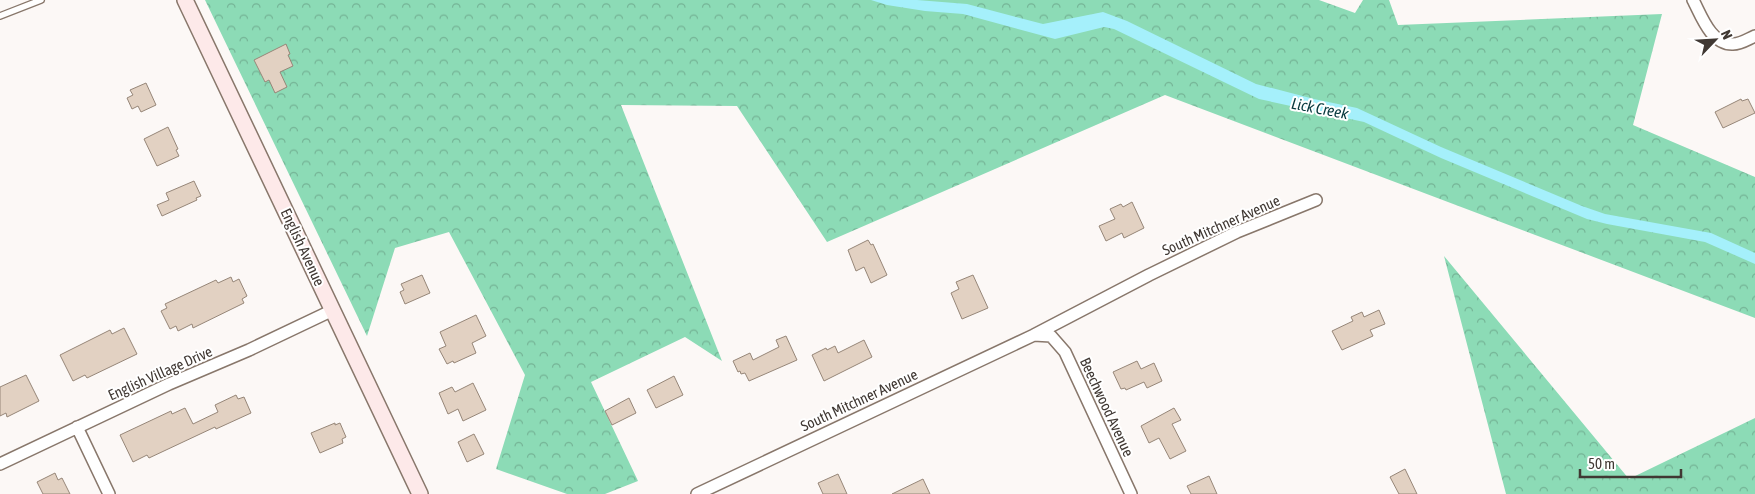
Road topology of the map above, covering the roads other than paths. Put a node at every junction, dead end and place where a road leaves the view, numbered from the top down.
1 (41, 0) edge
2 (185, 0) edge
3 (1693, 0) edge
4 (0, 16) edge
5 (1755, 36) edge
6 (1316, 200) dead end
7 (333, 310) junction
8 (1034, 335) junction
9 (1051, 336) joint
10 (77, 427) junction
11 (0, 464) edge
12 (110, 494) edge
13 (420, 494) edge
14 (697, 494) edge
15 (1131, 494) edge

1 - 4 lane
2 - 7 street, English Avenue
3 - 5 street
6 - 8 street, South Mitchner Avenue
7 - 10 street, English Village Drive
7 - 13 street, English Avenue
8 - 9 street, South Mitchner Avenue
8 - 14 street, South Mitchner Avenue
9 - 15 street, Beechwood Avenue
10 - 11 street, English Village Drive
10 - 12 street

